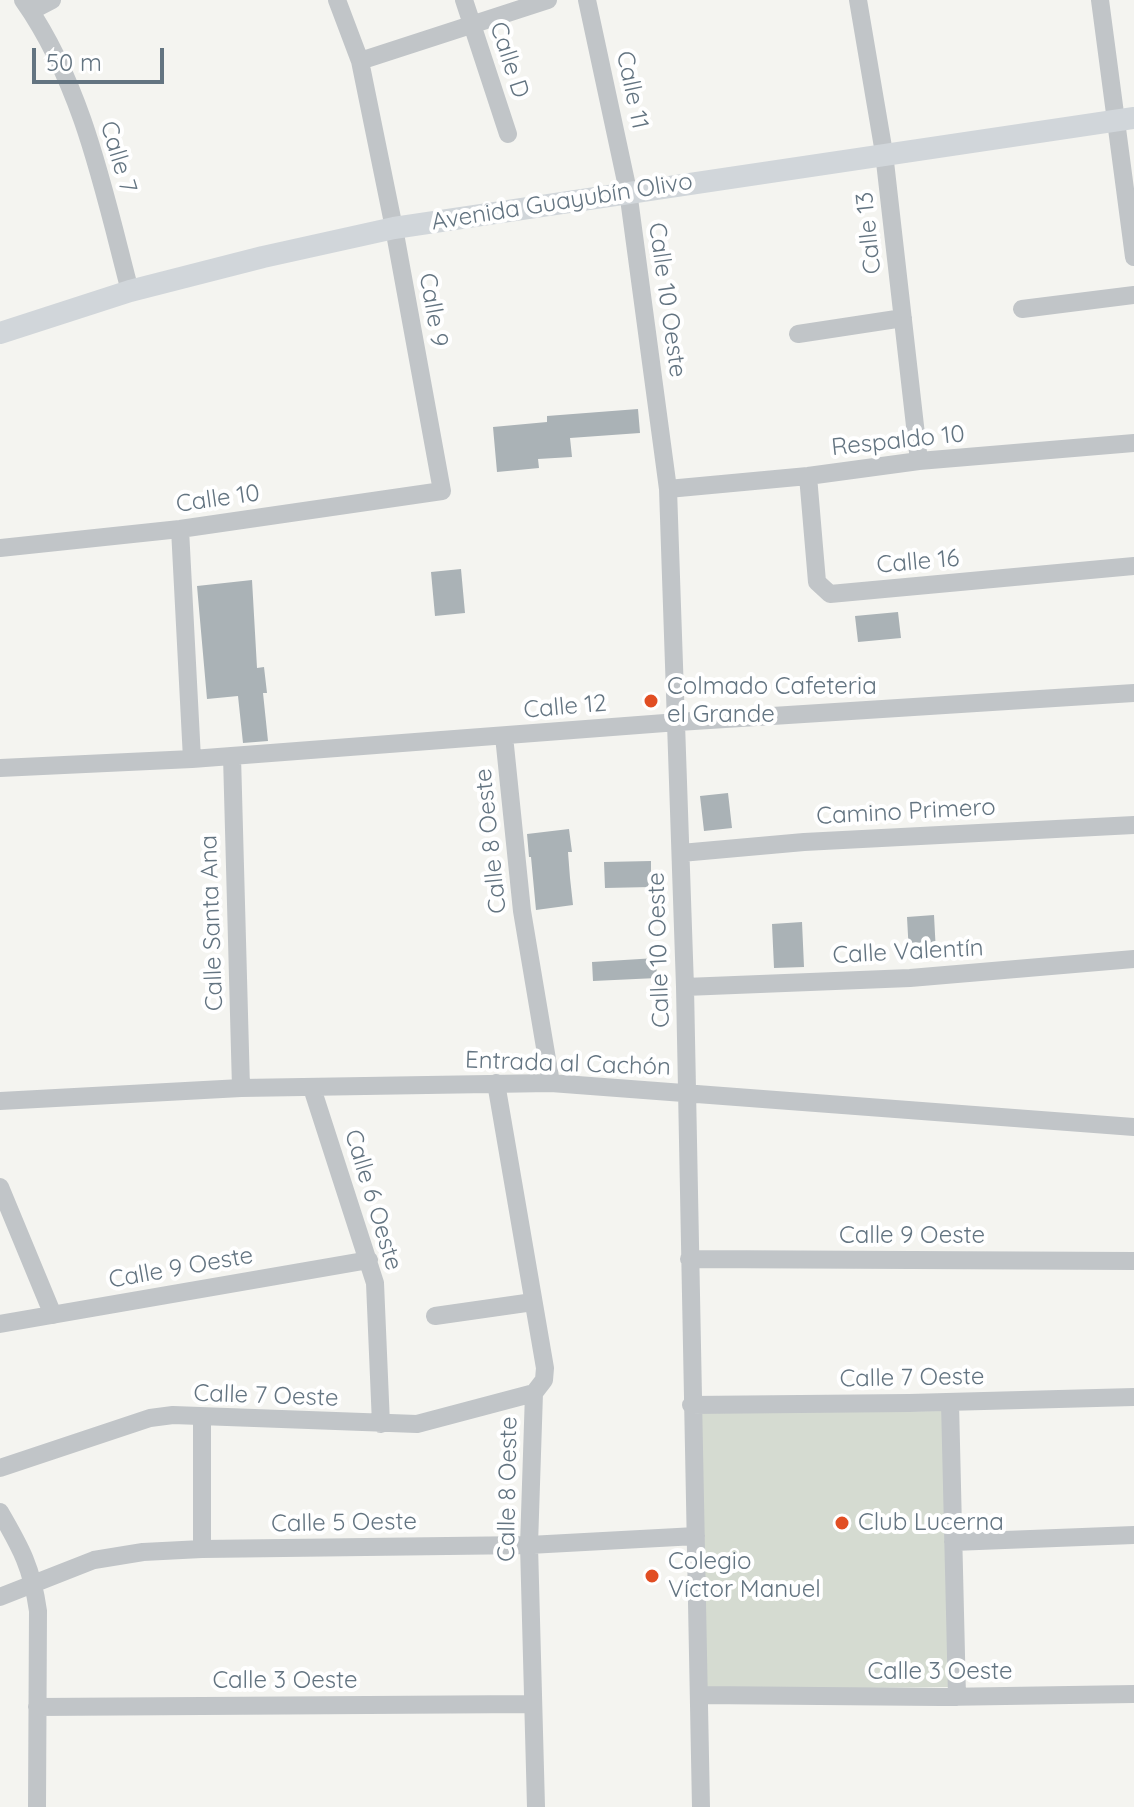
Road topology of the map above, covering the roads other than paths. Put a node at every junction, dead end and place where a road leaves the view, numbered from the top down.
1 (52, 0) edge
2 (337, 0) edge
3 (464, 0) edge
4 (548, 0) edge
5 (587, 0) edge
6 (858, 0) edge
7 (1100, 0) edge
8 (27, 6) edge
9 (472, 24) junction
10 (360, 61) junction
11 (1125, 119) edge
12 (508, 134) dead end
13 (884, 153) junction
14 (628, 191) junction
15 (394, 228) junction
16 (1133, 232) edge
17 (1134, 257) edge
18 (130, 291) junction
19 (1134, 295) edge
20 (1022, 309) dead end
21 (903, 318) junction
22 (0, 333) edge
23 (798, 334) dead end
24 (1134, 443) edge
25 (919, 461) junction
26 (808, 476) junction
27 (668, 489) junction
28 (442, 491) joint
29 (180, 529) junction
30 (0, 548) edge
31 (1134, 566) edge
32 (1134, 693) edge
33 (678, 722) junction
34 (504, 736) junction
35 (232, 756) junction
36 (192, 759) junction
37 (0, 768) edge
38 (1134, 825) edge
39 (681, 853) junction
40 (1134, 959) edge
41 (685, 987) junction
42 (496, 1083) junction
43 (551, 1083) junction
44 (241, 1088) junction
45 (312, 1088) junction
46 (687, 1091) junction
47 (0, 1101) edge
48 (1134, 1127) edge
49 (0, 1187) edge
50 (689, 1259) junction
51 (369, 1260) junction
52 (1134, 1261) edge
53 (533, 1302) junction
54 (53, 1315) junction
55 (435, 1316) dead end
56 (0, 1324) edge
57 (534, 1393) junction
58 (1134, 1397) edge
59 (950, 1402) junction
60 (691, 1405) junction
61 (202, 1418) junction
62 (381, 1424) junction
63 (0, 1468) edge
64 (0, 1512) edge
65 (1134, 1535) edge
66 (696, 1536) junction
67 (953, 1542) junction
68 (529, 1545) junction
69 (202, 1549) junction
70 (34, 1584) junction
71 (0, 1597) edge
72 (1134, 1694) edge
73 (699, 1695) junction
74 (957, 1697) junction
75 (533, 1704) junction
76 (37, 1707) junction
77 (37, 1807) edge
78 (536, 1807) edge
79 (701, 1807) edge

1 - 8 street
2 - 10 street, Calle 9
3 - 9 street, Calle D
4 - 9 street
5 - 14 street, Calle 11
6 - 13 street, Calle 13
7 - 11 street
8 - 18 street, Calle 7
9 - 10 street
9 - 12 street, Calle D
10 - 15 street, Calle 9
11 - 13 main road, Avenida Guayubín Olivo
11 - 16 street
13 - 14 main road, Avenida Guayubín Olivo
13 - 21 street, Calle 13
14 - 15 main road, Avenida Guayubín Olivo
14 - 27 street, Calle 10 Oeste
15 - 18 main road, Avenida Guayubín Olivo
15 - 28 street, Calle 9
16 - 17 street
18 - 22 main road, Avenida Guayubín Olivo
19 - 20 street
21 - 23 street
21 - 25 street, Calle 13
24 - 25 street, Respaldo 10
25 - 26 street, Respaldo 10
26 - 27 street, Respaldo 10
26 - 31 street, Calle 16
27 - 33 street, Calle 10 Oeste
28 - 29 street, Calle 10
29 - 30 street, Calle 10
29 - 36 street
32 - 33 street, Calle 12
33 - 34 street, Calle 12
33 - 39 street, Calle 10 Oeste
34 - 35 street, Calle 12
34 - 43 street, Calle 8 Oeste
35 - 36 street, Calle 12
35 - 44 street, Calle Santa Ana
36 - 37 street, Calle 12
38 - 39 street, Camino Primero
39 - 41 street, Calle 10 Oeste
40 - 41 street, Calle Valentín
41 - 46 street, Calle 10 Oeste
42 - 43 street, Entrada al Cachón
42 - 45 street, Entrada al Cachón
42 - 53 street, Calle 8 Oeste
43 - 46 street, Entrada al Cachón
44 - 45 street, Entrada al Cachón
44 - 47 street, Entrada al Cachón
45 - 51 street, Calle 6 Oeste
46 - 48 street, Entrada al Cachón
46 - 50 street, Calle 10 Oeste
49 - 54 street
50 - 52 street, Calle 9 Oeste
50 - 60 street, Calle 10 Oeste
51 - 54 street, Calle 9 Oeste
51 - 62 street, Calle 6 Oeste
53 - 55 street
53 - 57 street, Calle 8 Oeste
54 - 56 street, Calle 9 Oeste
57 - 62 street, Calle 7 Oeste
57 - 68 street, Calle 8 Oeste
58 - 59 street, Calle 7 Oeste
59 - 60 street, Calle 7 Oeste
59 - 67 street
60 - 66 street, Calle 10 Oeste
61 - 62 street, Calle 7 Oeste
61 - 63 street, Calle 7 Oeste
61 - 69 street
64 - 70 street
65 - 67 street
66 - 68 street, Calle 5 Oeste
66 - 73 street, Calle 10 Oeste
67 - 74 street
68 - 69 street, Calle 5 Oeste
68 - 75 street, Calle 8 Oeste
69 - 70 street, Calle 5 Oeste
70 - 71 street, Calle 5 Oeste
70 - 76 street
72 - 74 street, Calle 3 Oeste
73 - 74 street, Calle 3 Oeste
73 - 79 street, Calle 10 Oeste
75 - 76 street, Calle 3 Oeste
75 - 78 street, Calle 8 Oeste
76 - 77 street

